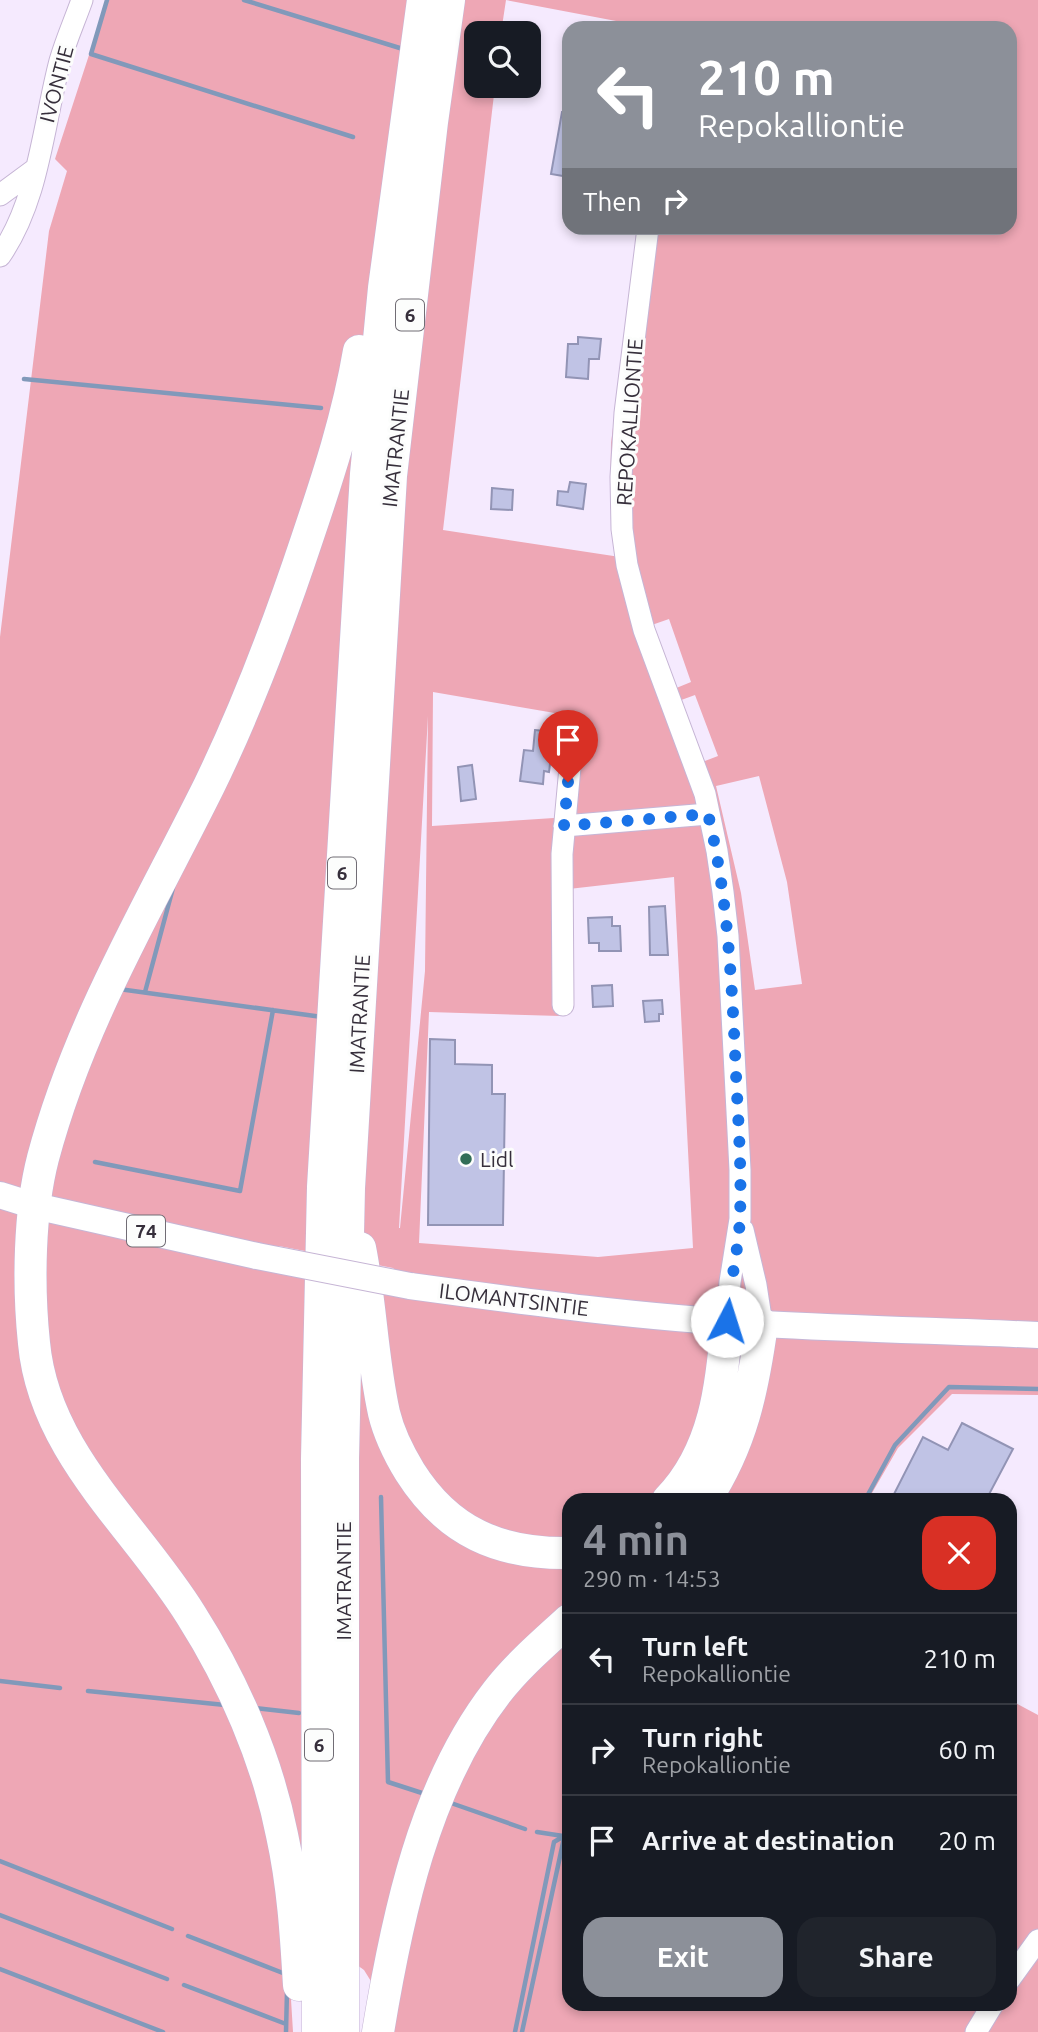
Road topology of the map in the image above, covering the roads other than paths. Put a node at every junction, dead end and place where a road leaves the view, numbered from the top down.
1 (82, 0) edge
2 (423, 0) edge
3 (449, 0) edge
4 (34, 170) junction
5 (0, 195) edge
6 (647, 235) edge
7 (0, 256) edge
8 (384, 288) junction
9 (573, 735) dead end
10 (708, 814) junction
11 (564, 826) junction
12 (563, 1005) dead end
13 (349, 1188) junction
14 (0, 1195) edge
15 (36, 1206) junction
16 (740, 1219) junction
17 (727, 1321) junction
18 (762, 1324) junction
19 (1038, 1335) edge
20 (673, 1493) edge
21 (710, 1493) edge
22 (562, 1553) edge
23 (562, 1626) edge
24 (1038, 1940) edge
25 (1017, 1969) edge
26 (989, 2011) edge
27 (302, 2032) edge
28 (318, 2032) edge
29 (343, 2032) edge
30 (379, 2032) edge
31 (976, 2032) edge

1 - 4 street, IVONTIE
2 - 8 highway, IMATRANTIE / 6
3 - 13 highway, IMATRANTIE / 6
4 - 5 street
4 - 7 street, IVONTIE
6 - 10 street, REPOKALLIONTIE
8 - 15 highway
8 - 28 highway, IMATRANTIE / 6
9 - 11 street
10 - 11 street
10 - 16 street, REPOKALLIONTIE
11 - 12 street
13 - 22 highway
13 - 29 highway, IMATRANTIE / 6
14 - 15 main road, ILOMANTSINTIE / 74
15 - 17 main road, ILOMANTSINTIE / 74, bridge
15 - 27 highway
16 - 17 street, REPOKALLIONTIE
16 - 18 street, REPOKALLIONTIE
17 - 18 main road, ILOMANTSINTIE / 74
17 - 20 highway
18 - 19 main road, ILOMANTSINTIE
18 - 21 highway
23 - 30 highway
24 - 25 street
26 - 31 street

